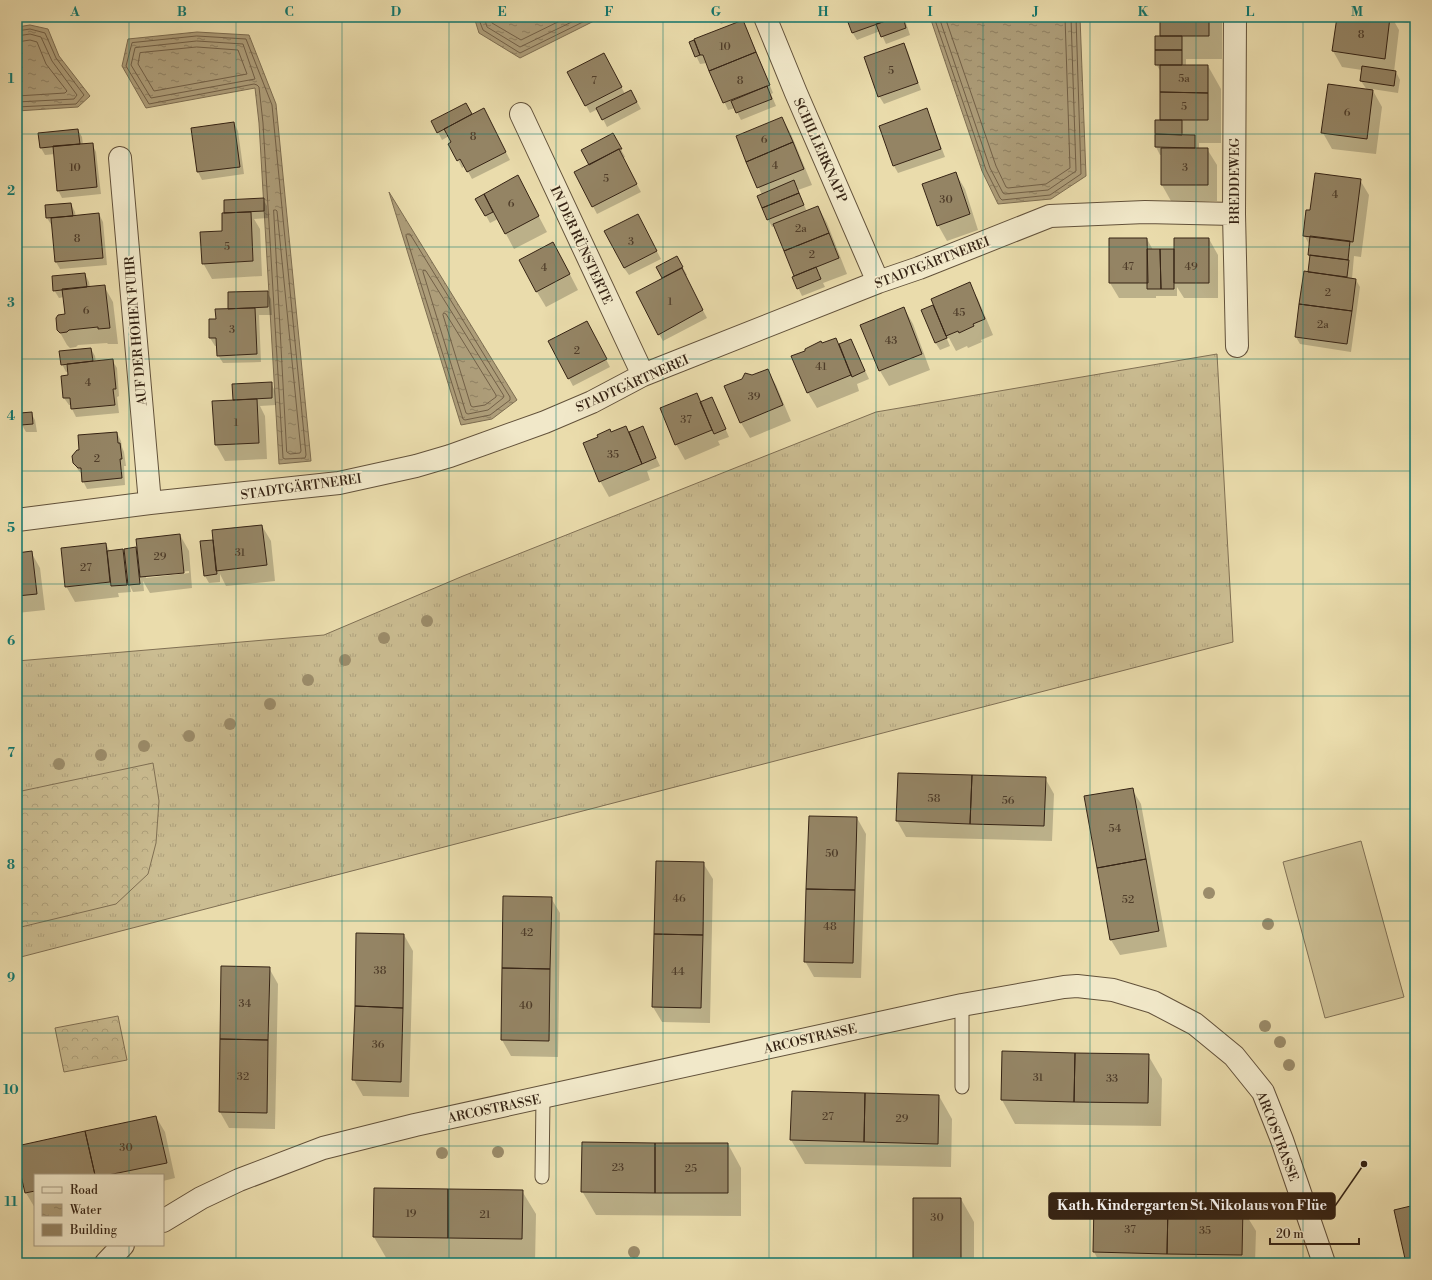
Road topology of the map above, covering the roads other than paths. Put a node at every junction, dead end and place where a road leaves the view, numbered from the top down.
1 (765, 17) edge
2 (1235, 17) edge
3 (521, 114) dead end
4 (120, 158) dead end
5 (1234, 214) junction
6 (878, 282) junction
7 (1237, 346) dead end
8 (643, 375) junction
9 (150, 504) junction
10 (17, 520) edge
11 (962, 1005) junction
12 (962, 1087) dead end
13 (543, 1097) junction
14 (542, 1177) dead end
15 (164, 1220) edge
16 (122, 1246) edge
17 (106, 1263) edge
18 (1324, 1263) edge

1 - 6 street, SCHILLERKNAPP
2 - 5 street, BREDDEWEG
3 - 8 street, IN DER RÜNSTERTE
4 - 9 street, AUF DER HOHEN FUHR
5 - 6 street, STADTGÄRTNEREI
5 - 7 street, BREDDEWEG
6 - 8 street, STADTGÄRTNEREI
8 - 9 street, STADTGÄRTNEREI
9 - 10 street, STADTGÄRTNEREI
11 - 12 lane
11 - 13 street, ARCOSTRASSE
11 - 18 street, ARCOSTRASSE
13 - 14 lane
13 - 15 street, ARCOSTRASSE
16 - 17 street

